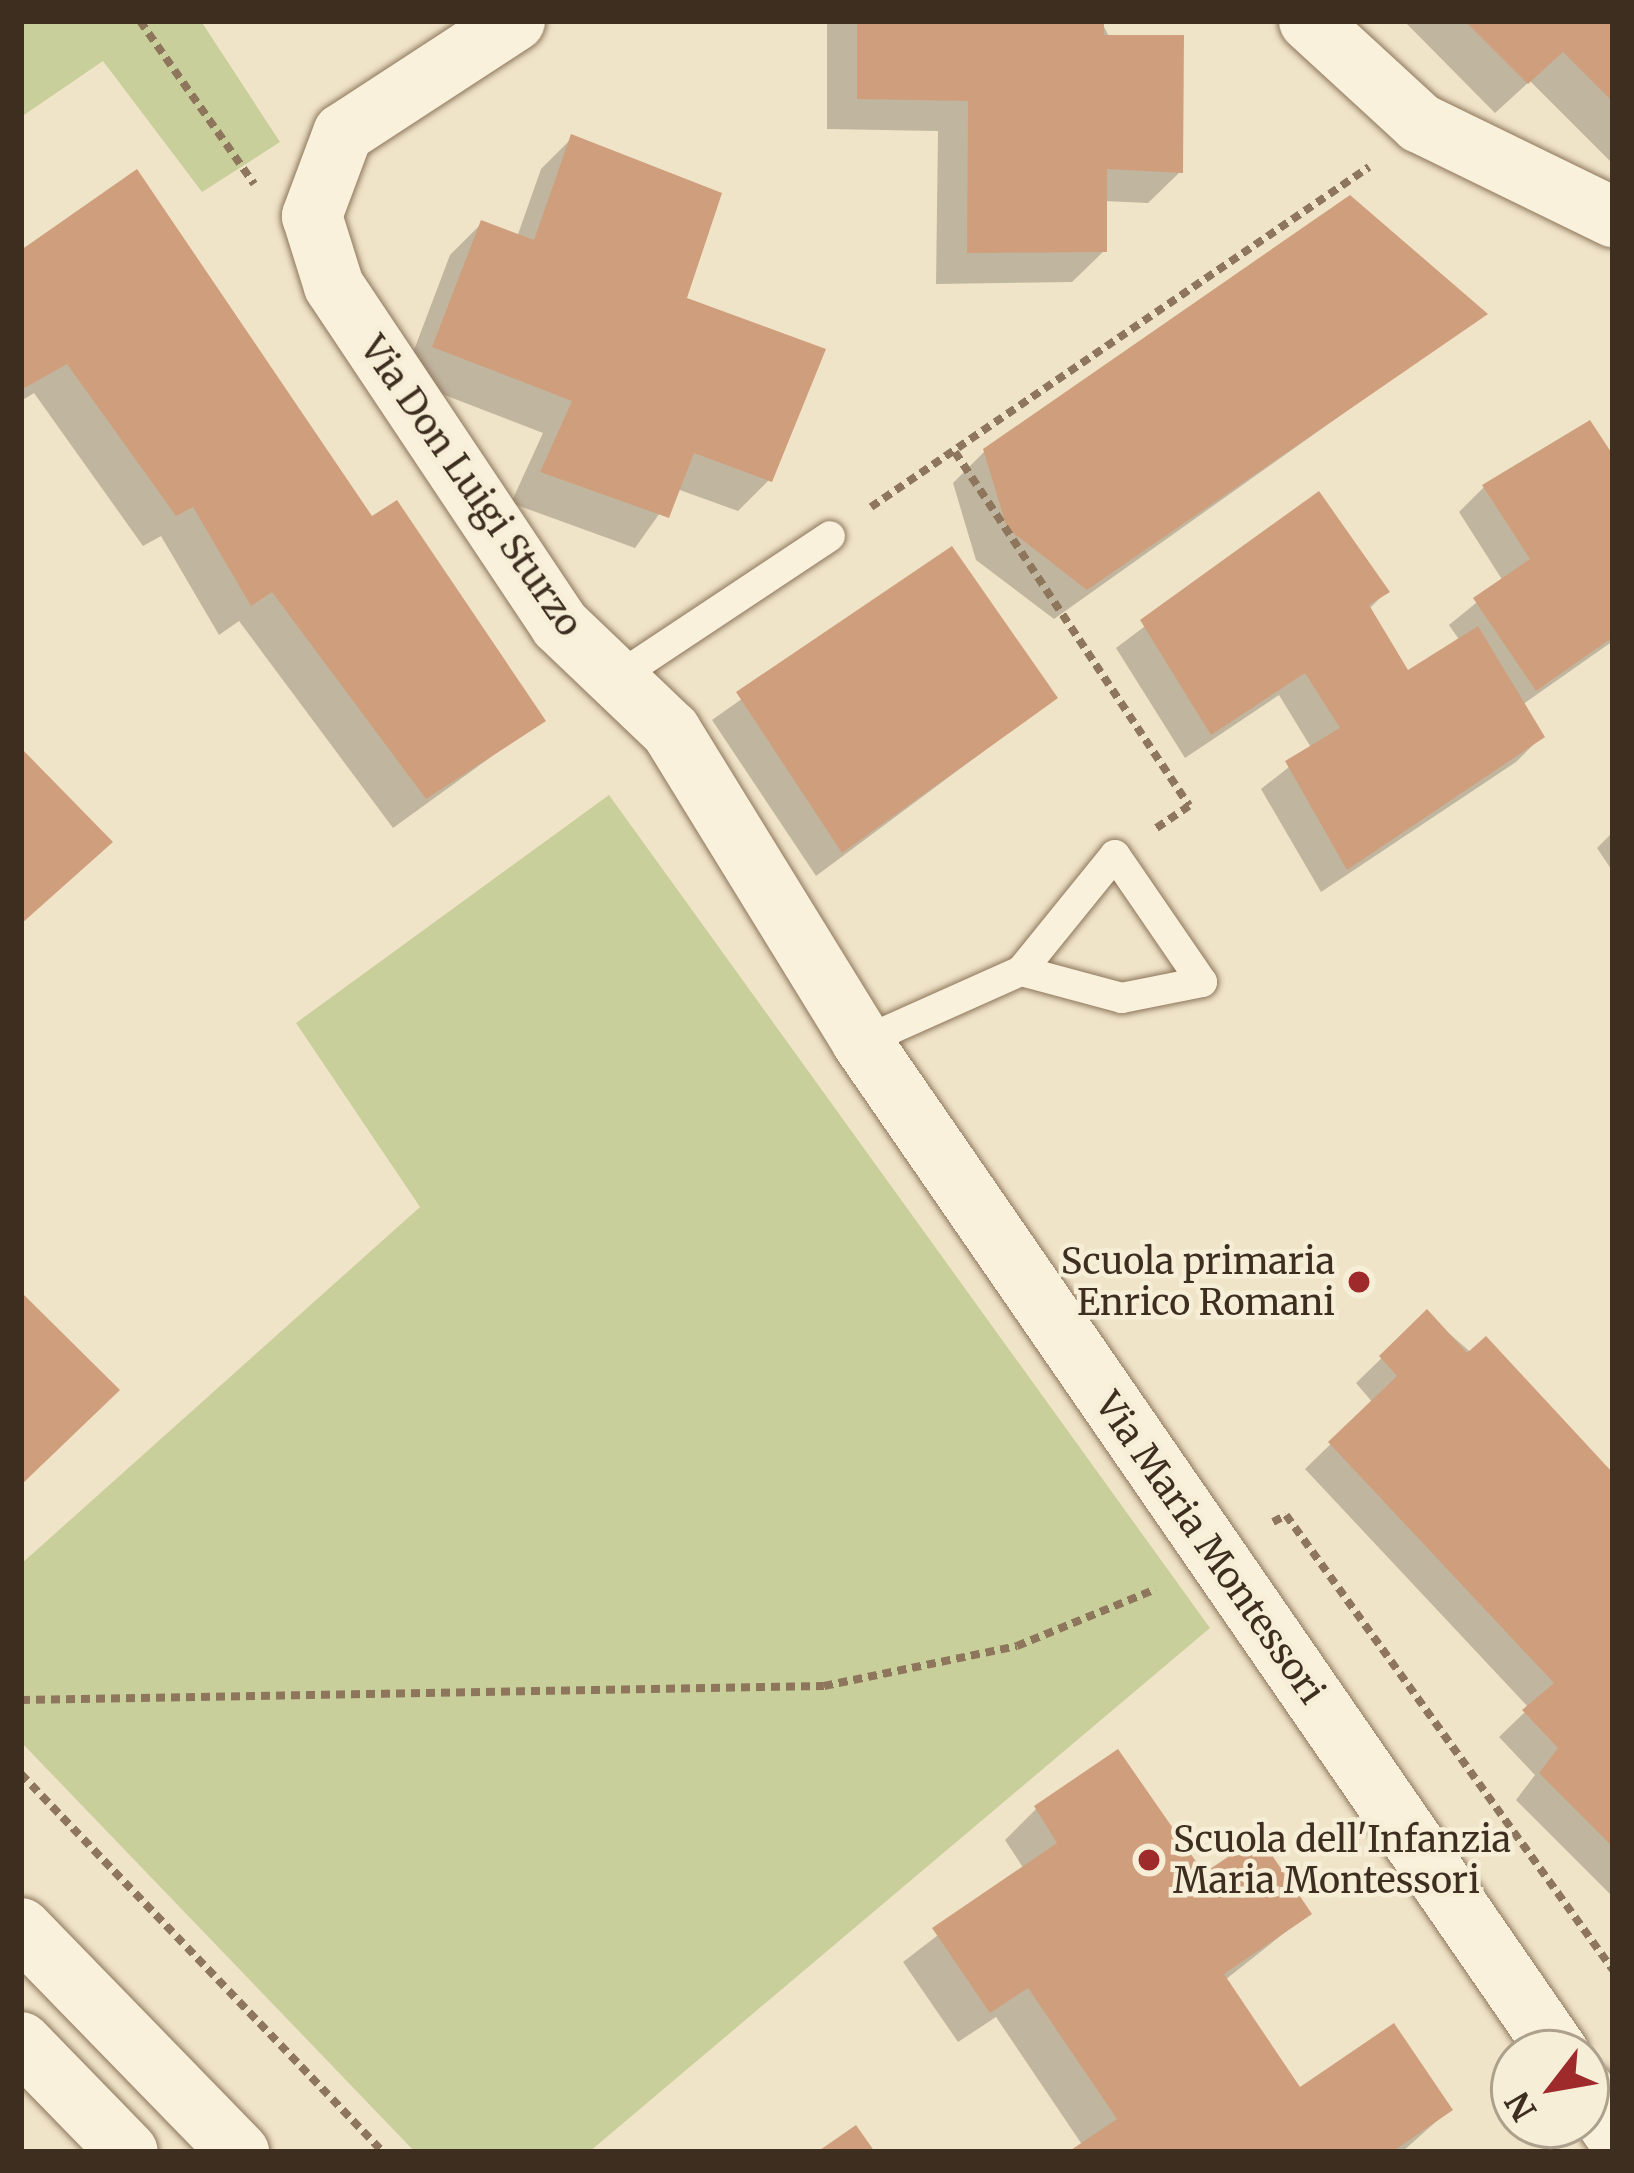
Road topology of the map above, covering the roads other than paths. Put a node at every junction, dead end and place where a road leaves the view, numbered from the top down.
1 (515, 21) edge
2 (1309, 21) edge
3 (1613, 217) edge
4 (830, 536) road end
5 (615, 679) junction
6 (1021, 970) junction
7 (862, 1042) junction
8 (21, 1928) edge
9 (1542, 2029) edge
10 (21, 2042) edge
11 (128, 2152) edge
12 (239, 2152) edge

1 - 5 street, Via Don Luigi Sturzo
2 - 3 street
4 - 5 lane
5 - 7 street, Via Don Luigi Sturzo
6 - 6 lane
6 - 7 lane
7 - 9 street, Via Maria Montessori
8 - 12 street
10 - 11 street

